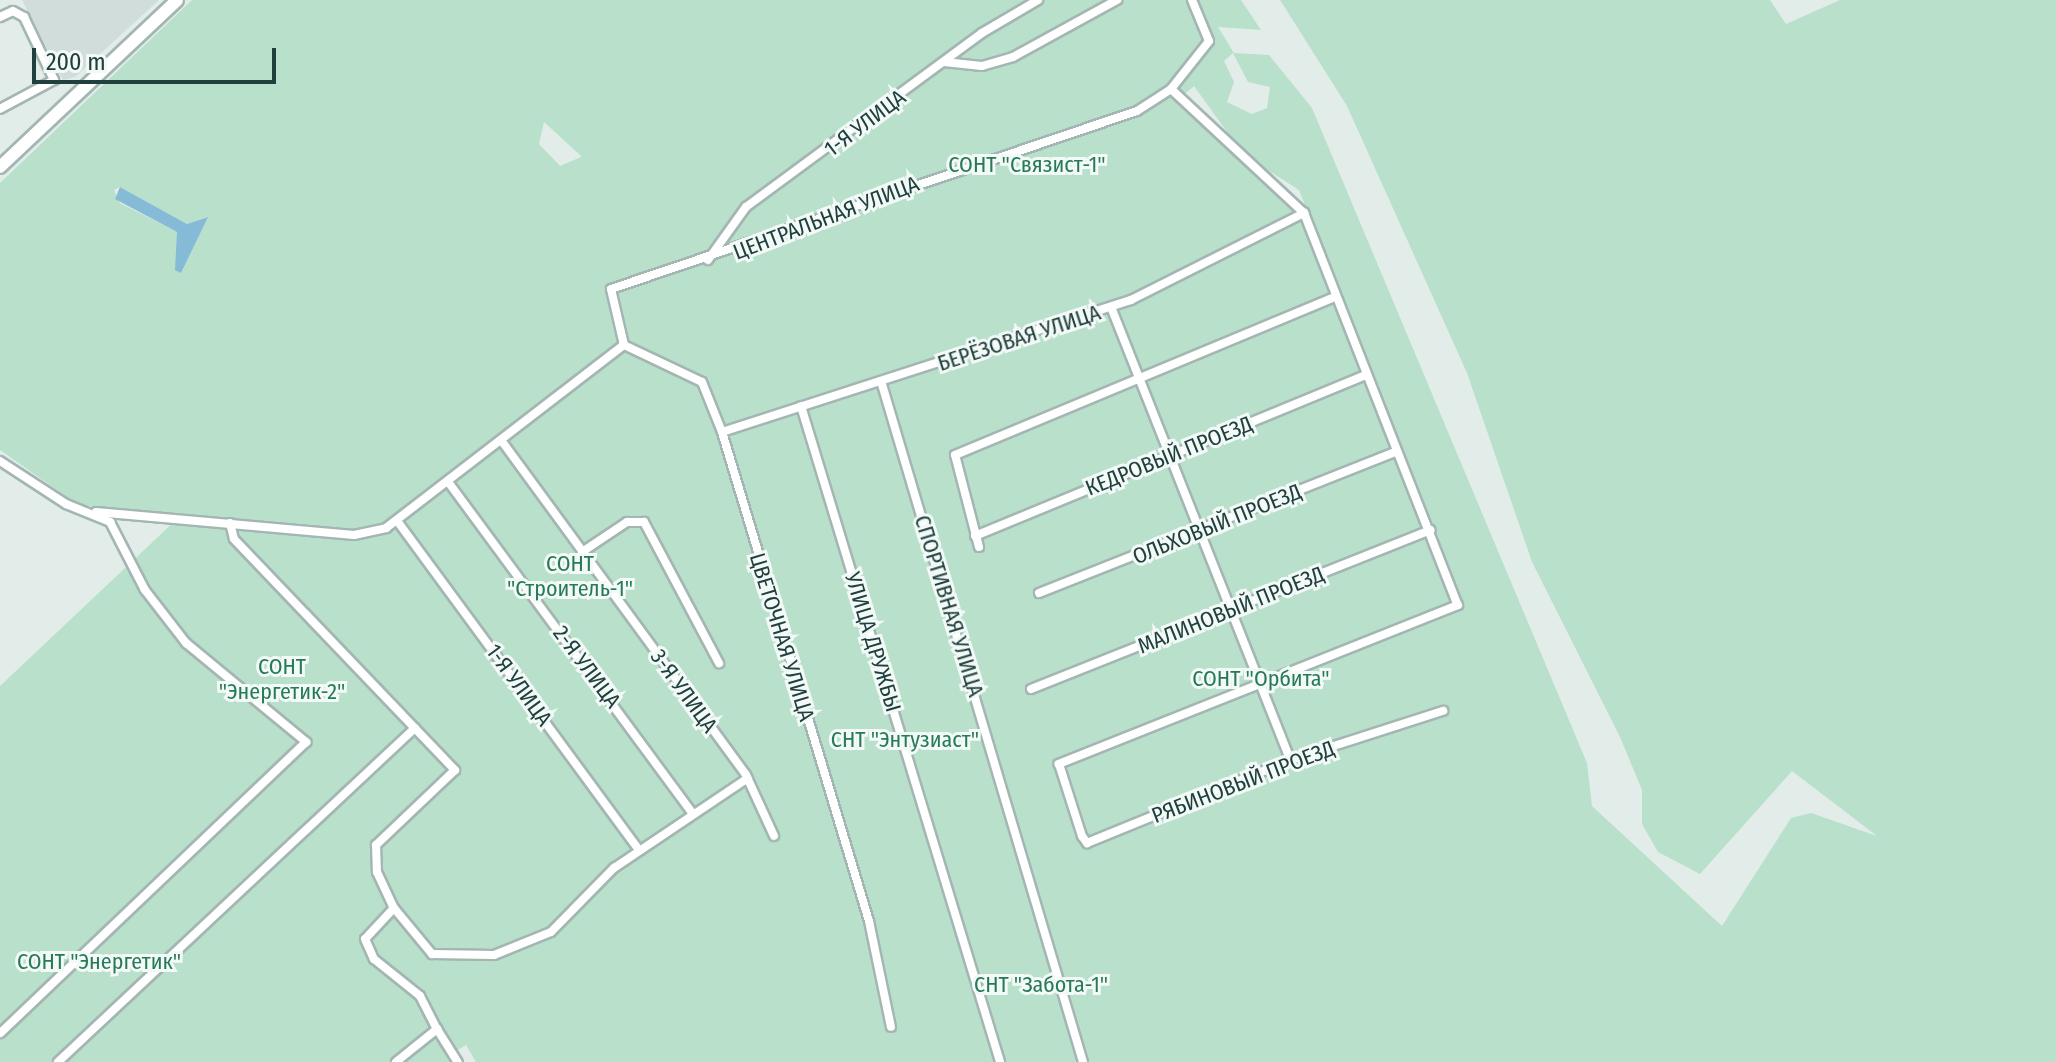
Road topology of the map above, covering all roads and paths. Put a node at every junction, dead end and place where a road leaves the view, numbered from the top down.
1 (177, 0) edge
2 (1038, 0) edge
3 (1117, 0) edge
4 (1192, 0) edge
5 (0, 17) edge
6 (944, 62) junction
7 (1171, 89) junction
8 (0, 109) edge
9 (0, 167) edge
10 (1304, 213) junction
11 (708, 260) junction
12 (1332, 298) junction
13 (1111, 307) junction
14 (624, 345) junction
15 (1363, 376) junction
16 (881, 381) junction
17 (1138, 381) junction
18 (801, 406) junction
19 (722, 432) junction
20 (501, 440) junction
21 (1395, 452) junction
22 (1168, 456) junction
23 (0, 461) edge
24 (449, 483) junction
25 (96, 512) junction
26 (398, 522) junction
27 (230, 523) junction
28 (1430, 530) junction
29 (1197, 534) junction
30 (975, 536) junction
31 (979, 547) dead end
32 (582, 552) junction
33 (1039, 593) dead end
34 (1227, 612) junction
35 (719, 663) dead end
36 (1258, 687) junction
37 (1031, 689) dead end
38 (1443, 711) dead end
39 (415, 728) junction
40 (1290, 760) junction
41 (748, 778) junction
42 (693, 814) junction
43 (774, 836) dead end
44 (638, 849) junction
45 (394, 908) junction
46 (891, 1027) dead end
47 (437, 1029) junction
48 (0, 1033) edge
49 (58, 1062) edge
50 (396, 1062) edge
51 (458, 1062) edge
52 (1000, 1062) edge
53 (1083, 1062) edge

1 - 9 main road
2 - 6 street, 1-Я УЛИЦА
3 - 6 street
4 - 7 street
5 - 8 street
6 - 11 street, 1-Я УЛИЦА
7 - 10 street
7 - 11 street, ЦЕНТРАЛЬНАЯ УЛИЦА
10 - 12 street
10 - 13 street, БЕРЁЗОВАЯ УЛИЦА
11 - 14 street, ЦЕНТРАЛЬНАЯ УЛИЦА
12 - 15 street
12 - 17 street
13 - 16 street, БЕРЁЗОВАЯ УЛИЦА
13 - 17 street
14 - 19 street, ЦВЕТОЧНАЯ УЛИЦА
14 - 20 street
15 - 21 street
15 - 22 street, КЕДРОВЫЙ ПРОЕЗД
16 - 18 street, БЕРЁЗОВАЯ УЛИЦА
16 - 53 street, СПОРТИВНАЯ УЛИЦА
17 - 22 street
17 - 30 street
18 - 19 street, БЕРЁЗОВАЯ УЛИЦА
18 - 52 street, УЛИЦА ДРУЖБЫ
19 - 46 street, ЦВЕТОЧНАЯ УЛИЦА
20 - 24 street
20 - 32 street, 3-Я УЛИЦА
21 - 28 street
21 - 29 street, ОЛЬХОВЫЙ ПРОЕЗД
22 - 29 street
22 - 30 street, КЕДРОВЫЙ ПРОЕЗД
23 - 25 street
24 - 26 street
24 - 42 street, 2-Я УЛИЦА
25 - 27 street
25 - 48 street
26 - 27 street
26 - 44 street, 1-Я УЛИЦА
27 - 39 street
28 - 34 street, МАЛИНОВЫЙ ПРОЕЗД
28 - 36 street
29 - 33 street, ОЛЬХОВЫЙ ПРОЕЗД
29 - 34 street
30 - 31 street
32 - 35 street, 3-Я УЛИЦА
32 - 41 street, 3-Я УЛИЦА
34 - 36 street
34 - 37 street, МАЛИНОВЫЙ ПРОЕЗД
36 - 40 street
36 - 40 street, РЯБИНОВЫЙ ПРОЕЗД
38 - 40 street, РЯБИНОВЫЙ ПРОЕЗД
39 - 45 street
39 - 49 street
41 - 42 street
41 - 43 street, 3-Я УЛИЦА
42 - 44 street
44 - 45 street
45 - 47 street
47 - 50 street
47 - 51 street

